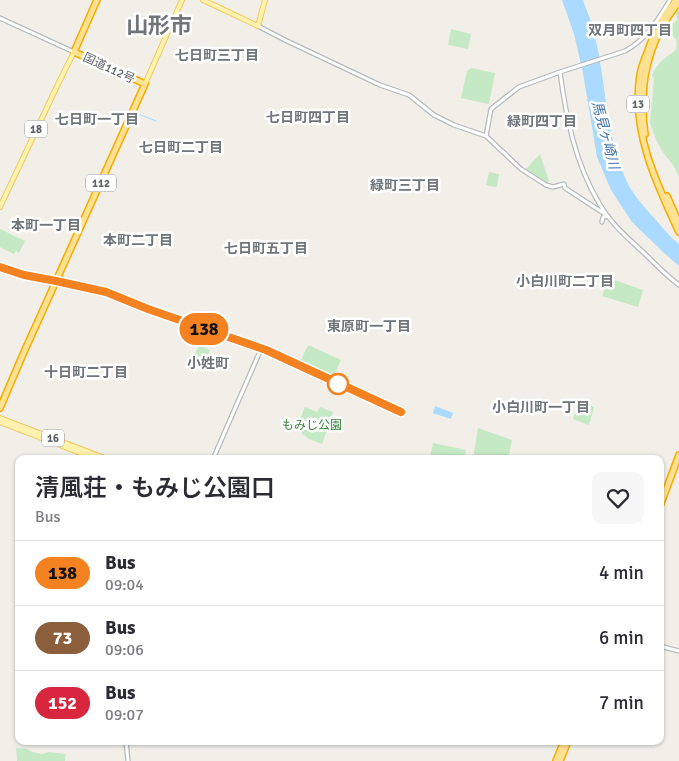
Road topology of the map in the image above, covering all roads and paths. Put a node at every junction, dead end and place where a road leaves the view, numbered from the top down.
1 (96, 0) edge
2 (182, 0) edge
3 (202, 0) edge
4 (265, 0) edge
5 (670, 0) edge
6 (676, 0) edge
7 (679, 2) edge
8 (0, 18) edge
9 (258, 26) junction
10 (74, 52) junction
11 (560, 72) junction
12 (145, 84) junction
13 (486, 136) junction
14 (599, 203) junction
15 (592, 205) junction
16 (0, 208) edge
17 (672, 211) junction
18 (608, 216) junction
19 (602, 222) dead end
20 (679, 223) edge
21 (679, 232) edge
22 (0, 267) edge
23 (56, 281) junction
24 (679, 285) edge
25 (261, 349) junction
26 (0, 408) edge
27 (401, 412) dead end
28 (0, 418) edge
29 (0, 422) edge
30 (679, 448) edge
31 (86, 455) edge
32 (97, 455) edge
33 (215, 455) edge
34 (678, 457) edge
35 (664, 487) edge
36 (664, 495) edge
37 (664, 648) edge
38 (679, 652) edge
39 (126, 745) edge
40 (562, 745) edge
41 (566, 745) edge
42 (128, 761) edge
43 (556, 761) edge
44 (560, 761) edge

1 - 10 highway, 国道112号
2 - 12 main road
3 - 9 main road
4 - 9 main road
5 - 11 street
6 - 17 highway, 13
7 - 17 highway, 13
8 - 10 street
9 - 13 street
10 - 12 highway, 国道112号
10 - 16 main road, 18
11 - 13 street
11 - 14 street
12 - 23 highway, 国道112号 / 112
13 - 15 street
14 - 15 street
14 - 18 street
15 - 18 street
17 - 20 highway, 13
17 - 21 highway, 13
18 - 19 street
18 - 24 street
22 - 23 street
23 - 25 street
23 - 26 highway, 国道112号 / 112
25 - 27 street
25 - 33 street
28 - 32 main road, 16
29 - 31 main road, 16
30 - 35 highway
34 - 36 highway
37 - 38 street
39 - 42 street
40 - 43 highway
41 - 44 highway

